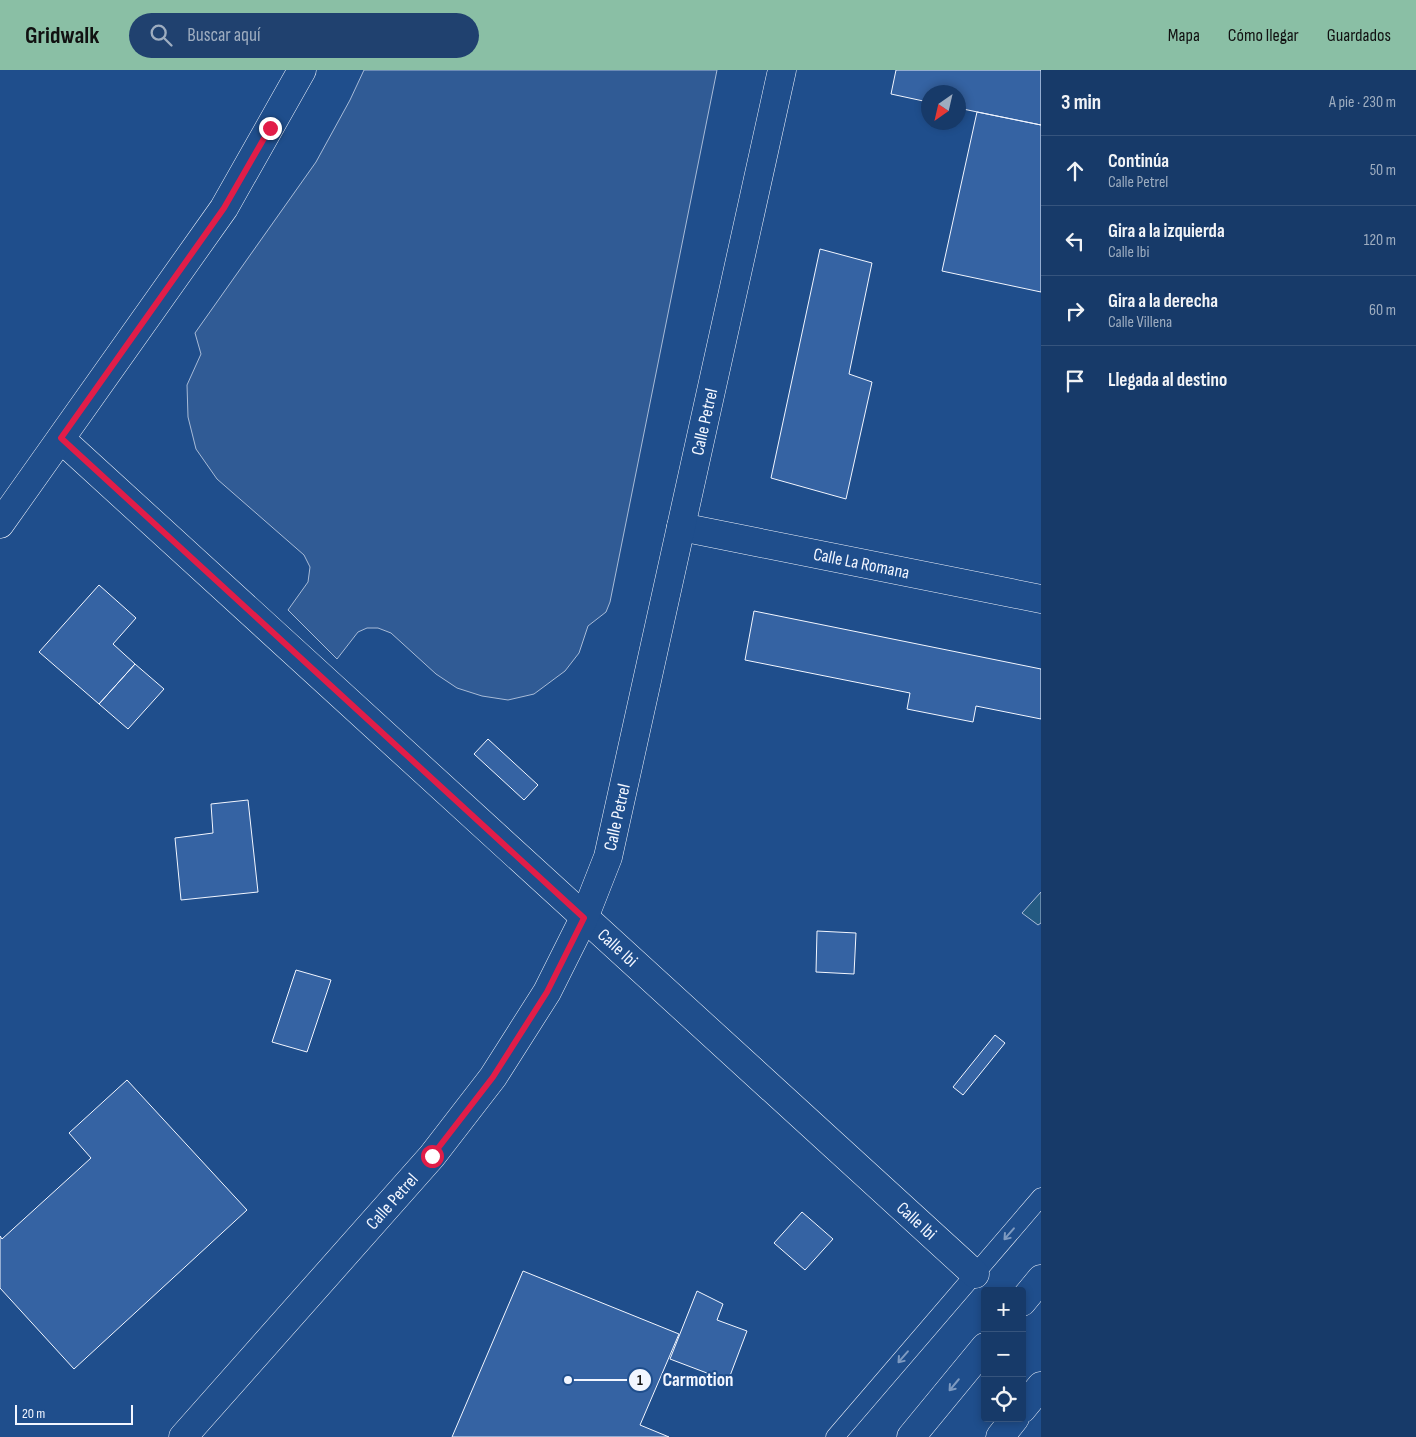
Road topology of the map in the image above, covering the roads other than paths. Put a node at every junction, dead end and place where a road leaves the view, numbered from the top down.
1 (302, 70) edge
2 (782, 70) edge
3 (61, 438) junction
4 (0, 524) edge
5 (681, 528) junction
6 (1041, 599) edge
7 (584, 918) junction
8 (1041, 1197) edge
9 (975, 1274) junction
10 (1041, 1279) edge
11 (1026, 1297) edge
12 (981, 1352) edge
13 (1041, 1386) edge
14 (1026, 1404) edge
15 (1012, 1422) edge
16 (183, 1437) edge
17 (835, 1437) edge
18 (911, 1437) edge
19 (1000, 1437) edge

1 - 3 main road
2 - 5 main road, Calle Petrel
3 - 4 main road
3 - 7 main road, Calle Ibi
5 - 6 main road, Calle La Romana
5 - 7 main road, Calle Petrel
7 - 9 main road, Calle Ibi
7 - 16 main road, Calle Petrel
8 -> 9 lane
9 -> 17 lane
10 - 11 main road
12 -> 18 main road
13 - 14 main road
15 - 19 main road

